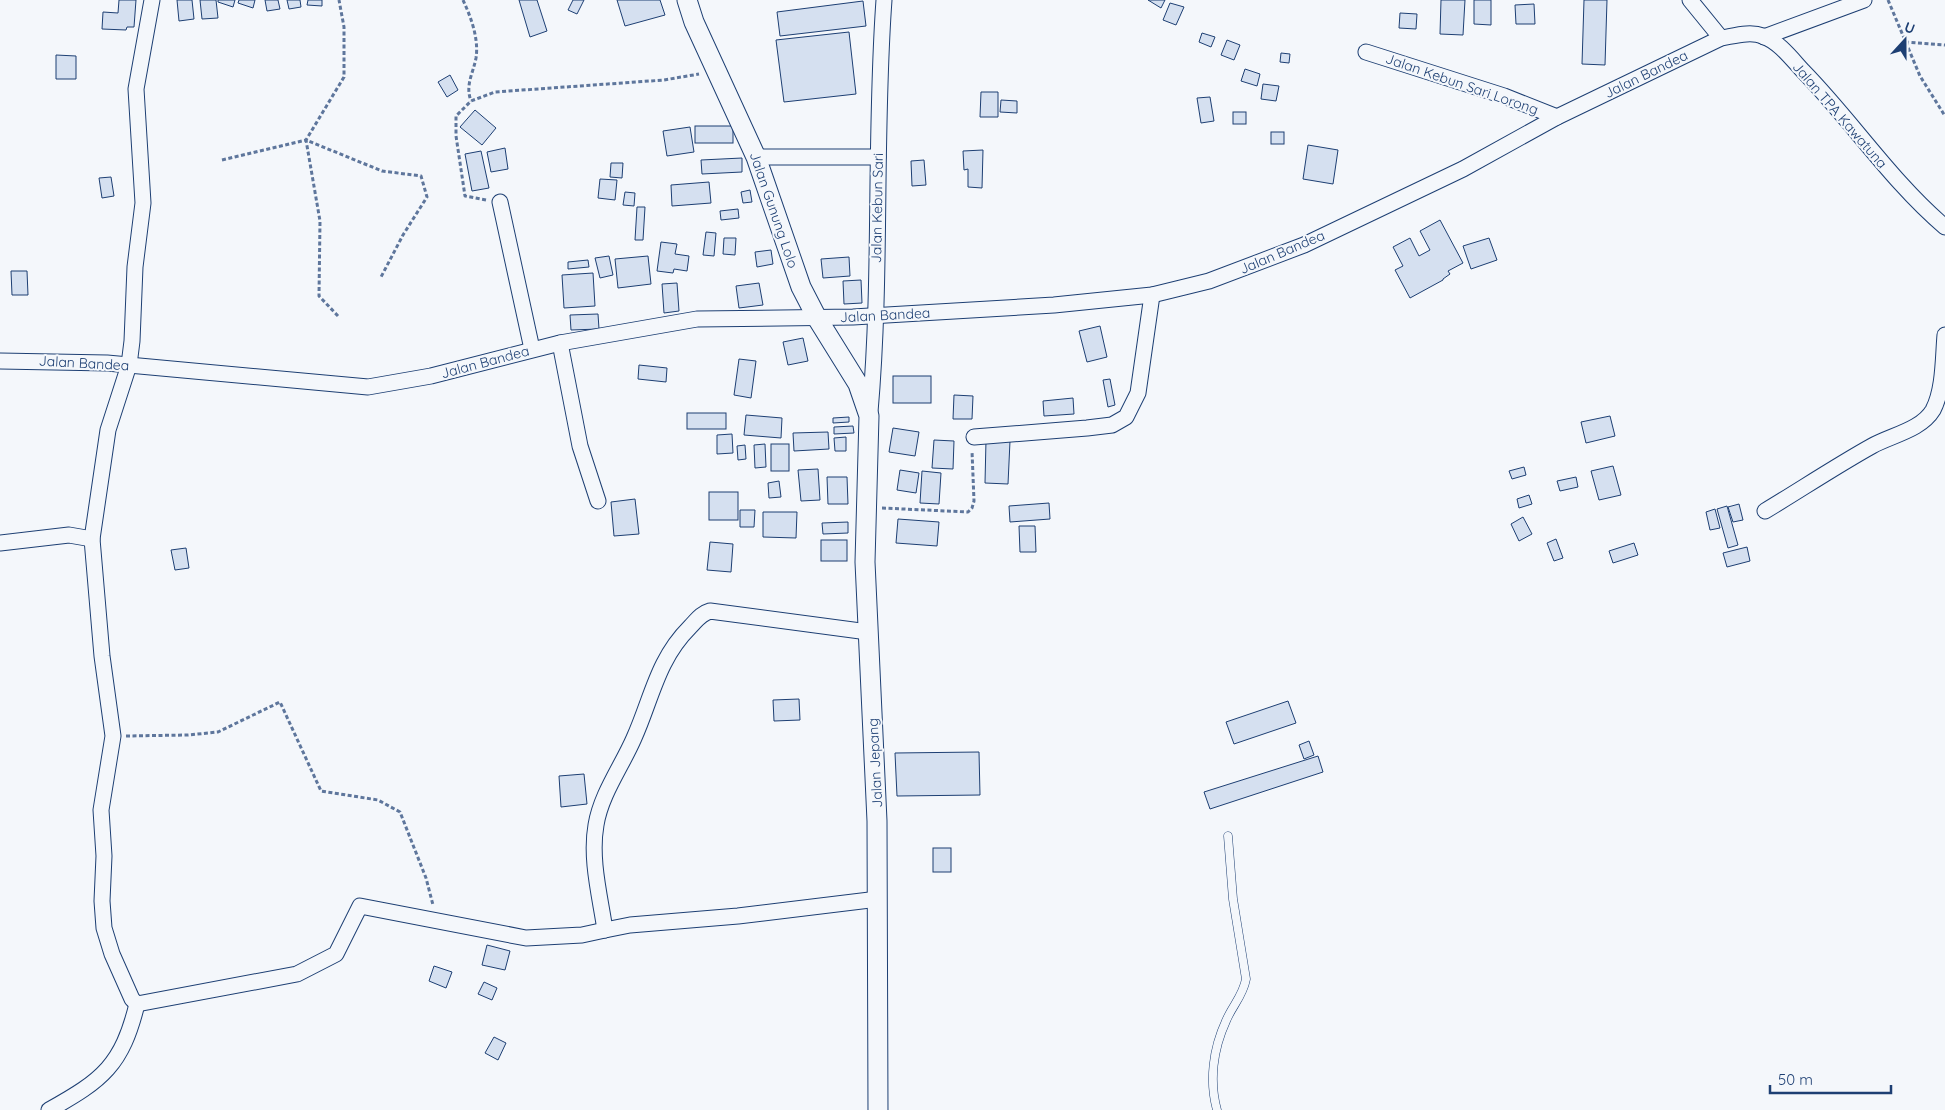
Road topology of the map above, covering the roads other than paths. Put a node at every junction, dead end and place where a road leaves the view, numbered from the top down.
1 (152, 0) edge
2 (687, 0) edge
3 (884, 0) edge
4 (1690, 0) edge
5 (1864, 0) edge
6 (1764, 36) junction
7 (1721, 38) junction
8 (1366, 52) dead end
9 (1557, 117) junction
10 (756, 157) junction
11 (878, 157) junction
12 (500, 202) road end
13 (1945, 227) edge
14 (1152, 295) junction
15 (876, 316) junction
16 (817, 318) junction
17 (1945, 335) edge
18 (560, 343) junction
19 (532, 349) junction
20 (0, 360) edge
21 (129, 365) junction
22 (869, 416) junction
23 (974, 436) road end
24 (598, 501) dead end
25 (1765, 512) dead end
26 (92, 539) junction
27 (0, 543) edge
28 (868, 632) junction
29 (1228, 836) dead end
30 (878, 899) junction
31 (605, 930) junction
32 (137, 1004) junction
33 (49, 1110) edge
34 (878, 1110) edge
35 (1217, 1110) edge

1 - 21 street
2 - 10 street, Jalan Gunung Lolo
3 - 11 street, Jalan Kebun Sari
4 - 7 street
5 - 6 street
6 - 7 street
6 - 13 street, Jalan TPA Kawatuna
7 - 9 street, Jalan Bandea
8 - 9 street, Jalan Kebun Sari Lorong
9 - 14 street, Jalan Bandea
10 - 11 street
10 - 16 street, Jalan Gunung Lolo
11 - 15 street, Jalan Kebun Sari
12 - 19 street
14 - 15 street, Jalan Bandea
14 - 23 street
15 - 16 street, Jalan Bandea
15 - 22 street, Jalan Kebun Sari
16 - 18 street, Jalan Bandea
16 - 22 street, Jalan Gunung Lolo
17 - 25 street
18 - 19 street, Jalan Bandea
18 - 24 street
19 - 21 street, Jalan Bandea
20 - 21 street, Jalan Bandea
21 - 26 street
22 - 28 street, Jalan Jepang
26 - 27 street
26 - 32 street
28 - 30 street, Jalan Jepang
28 - 31 street
29 - 35 lane
30 - 31 street
30 - 34 street, Jalan Jepang
31 - 32 street
32 - 33 street

